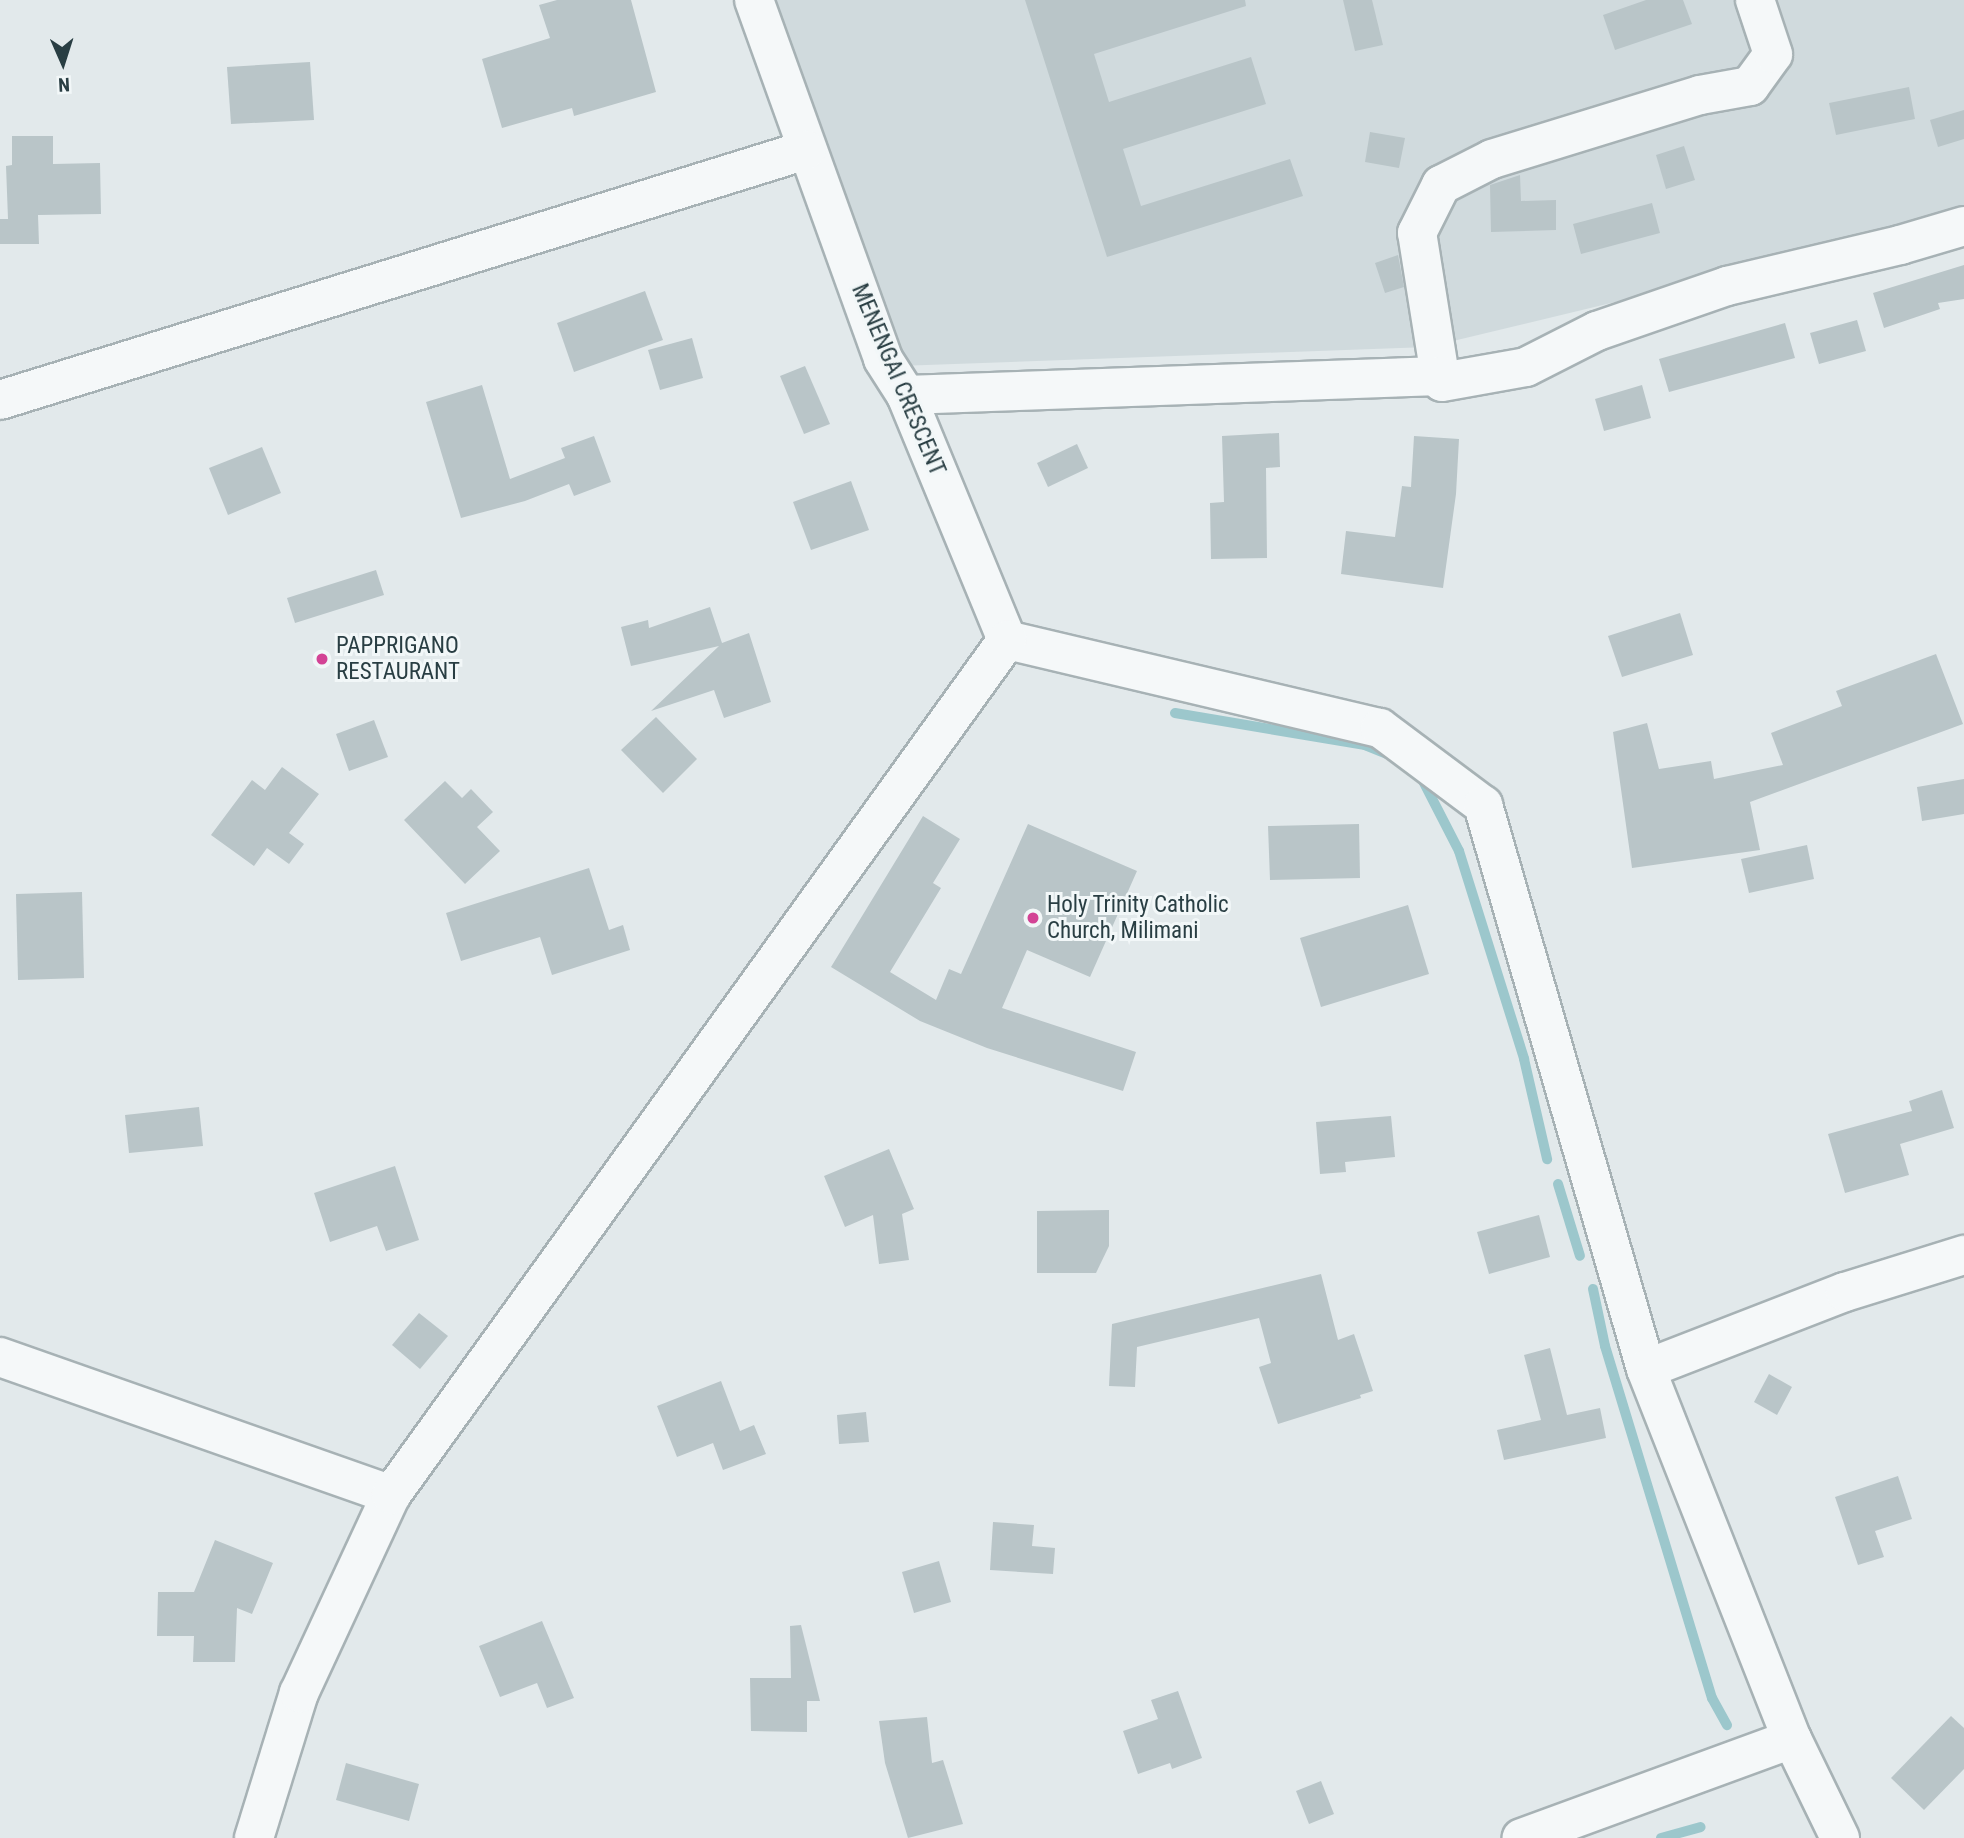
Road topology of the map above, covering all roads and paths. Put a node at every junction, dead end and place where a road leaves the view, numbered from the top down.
1 (754, 0) edge
2 (1755, 0) edge
3 (806, 150) junction
4 (1964, 226) edge
5 (1440, 376) junction
6 (906, 395) junction
7 (0, 400) edge
8 (1007, 640) junction
9 (1964, 1255) edge
10 (0, 1357) edge
11 (1646, 1369) junction
12 (391, 1495) junction
13 (1792, 1739) junction
14 (254, 1838) edge
15 (1522, 1838) edge
16 (1840, 1838) edge

1 - 3 street, MENENGAI CRESCENT
2 - 5 street
3 - 6 street, MENENGAI CRESCENT
3 - 7 street
4 - 5 street
5 - 6 street
6 - 8 street, MENENGAI CRESCENT
8 - 11 street
8 - 12 street
9 - 11 street
10 - 12 street
11 - 13 street
12 - 14 street
13 - 15 street
13 - 16 street

